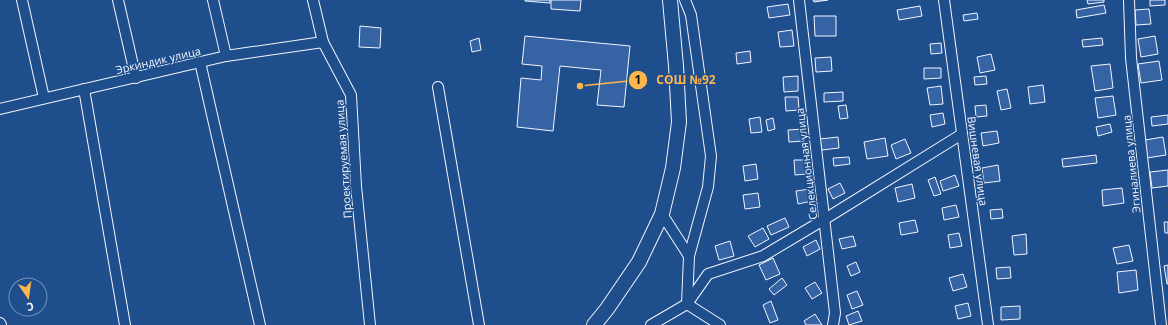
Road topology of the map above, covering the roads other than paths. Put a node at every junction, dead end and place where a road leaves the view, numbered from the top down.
1 (22, 0) edge
2 (118, 0) edge
3 (213, 0) edge
4 (313, 0) edge
5 (670, 0) edge
6 (685, 0) edge
7 (799, 0) edge
8 (944, 0) edge
9 (1129, 0) edge
10 (323, 42) junction
11 (226, 56) junction
12 (200, 62) junction
13 (136, 78) junction
14 (438, 87) dead end
15 (84, 89) junction
16 (44, 98) junction
17 (0, 109) edge
18 (962, 134) junction
19 (662, 214) junction
20 (825, 219) junction
21 (689, 256) junction
22 (687, 304) junction
23 (125, 325) edge
24 (260, 325) edge
25 (370, 325) edge
26 (479, 325) edge
27 (594, 325) edge
28 (651, 325) edge
29 (720, 325) edge
30 (833, 325) edge
31 (988, 325) edge
32 (1161, 325) edge

1 - 16 street
2 - 13 street
3 - 11 street
4 - 10 street, Проектируемая улица
5 - 19 street
6 - 21 street
7 - 20 street, Селекционная улица
8 - 18 street, Вишневая улица
9 - 32 street, Эгиналиева улица
10 - 11 street, Эркиндик улица
10 - 25 street, Проектируемая улица
11 - 12 street, Эркиндик улица
12 - 13 street, Эркиндик улица
12 - 24 street
13 - 15 street, Эркиндик улица
14 - 26 street
15 - 16 street, Эркиндик улица
15 - 23 street
16 - 17 street, Эркиндик улица
18 - 20 street
18 - 31 street, Вишневая улица
19 - 21 street
19 - 27 street
20 - 22 street
20 - 30 street, Селекционная улица
21 - 22 street
22 - 28 street
22 - 29 street

